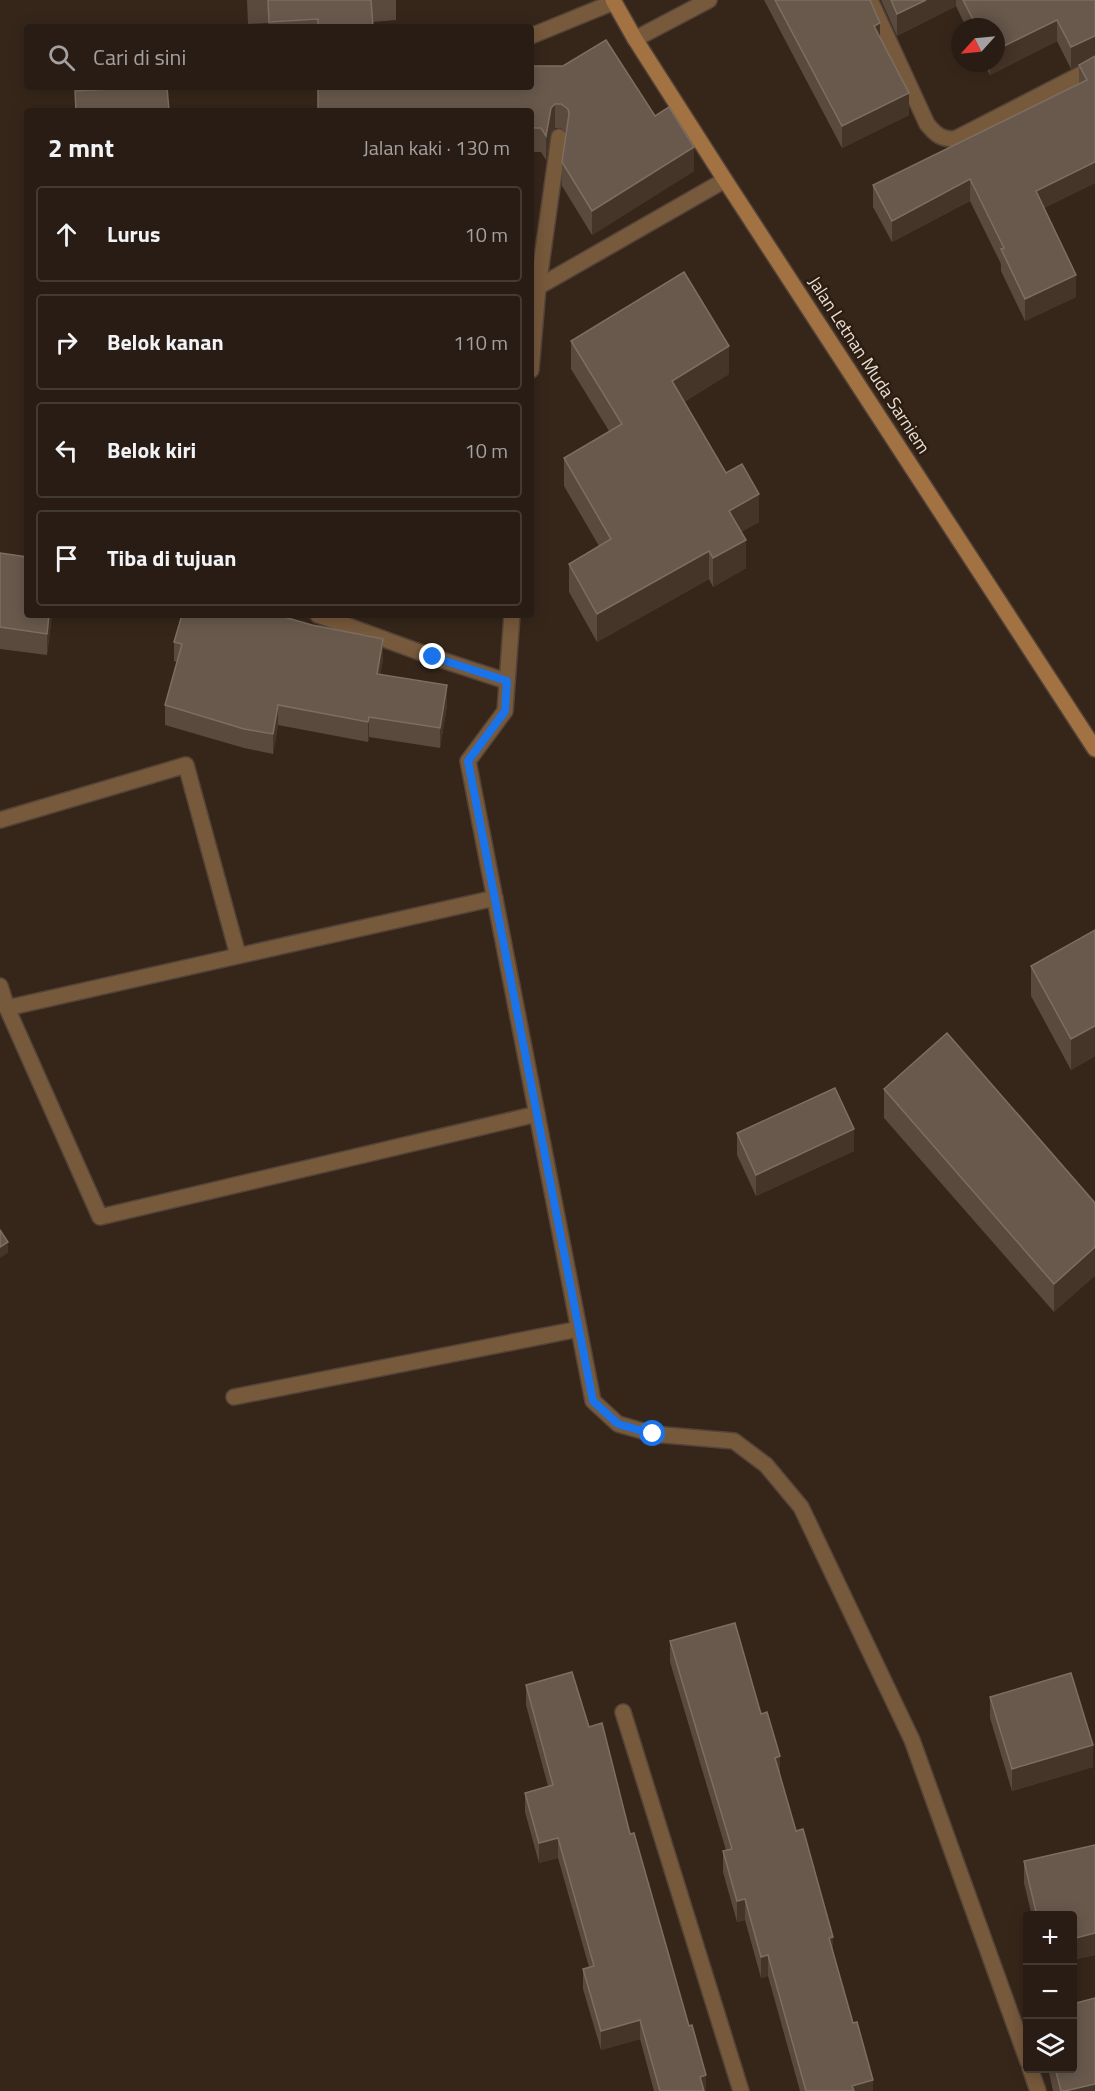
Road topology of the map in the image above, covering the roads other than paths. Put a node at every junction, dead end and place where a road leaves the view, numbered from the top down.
1 (709, 0) edge
2 (870, 0) edge
3 (614, 1) edge
4 (534, 35) edge
5 (635, 39) junction
6 (1095, 67) edge
7 (559, 136) dead end
8 (725, 180) junction
9 (538, 287) junction
10 (534, 334) edge
11 (326, 618) edge
12 (512, 618) edge
13 (507, 681) junction
14 (1095, 749) edge
15 (0, 820) edge
16 (495, 898) junction
17 (238, 955) junction
18 (0, 986) edge
19 (7, 1008) junction
20 (537, 1114) junction
21 (579, 1329) junction
22 (234, 1397) dead end
23 (623, 1712) dead end
24 (1023, 2048) edge
25 (1032, 2073) edge
26 (741, 2091) edge
27 (1038, 2091) edge

1 - 5 street
2 - 6 street
3 - 4 street
3 - 5 main road, Jalan Letnan Muda Sarniem
5 - 8 main road, Jalan Letnan Muda Sarniem
7 - 9 street
8 - 9 street
8 - 14 main road, Jalan Letnan Muda Sarniem
9 - 10 street
11 - 13 street
12 - 13 street
13 - 16 street
15 - 17 street
16 - 17 street
16 - 20 street
17 - 19 street
18 - 19 street
19 - 20 street
20 - 21 street
21 - 22 street
21 - 24 street
23 - 26 street
25 - 27 street

